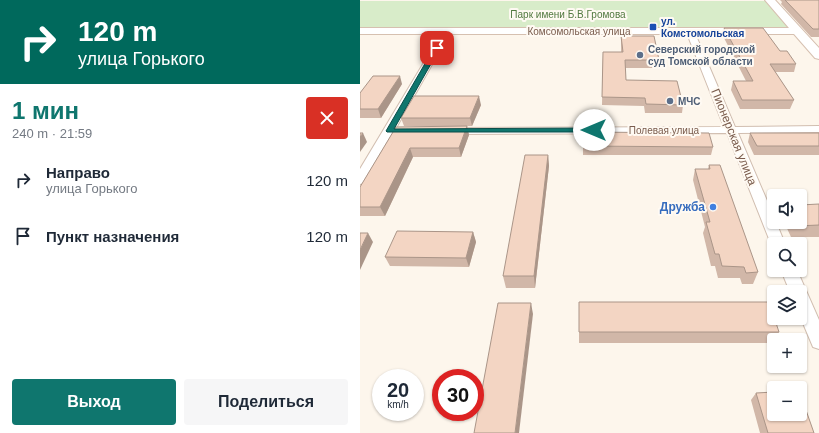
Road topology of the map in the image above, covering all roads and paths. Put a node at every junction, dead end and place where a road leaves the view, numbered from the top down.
1 (770, 0) edge
2 (360, 31) edge
3 (447, 31) junction
4 (690, 31) junction
5 (798, 31) junction
6 (819, 55) edge
7 (819, 129) edge
8 (731, 130) junction
9 (389, 131) junction
10 (423, 131) edge
11 (438, 131) edge
12 (360, 180) edge
13 (775, 237) edge
14 (807, 313) edge
15 (819, 341) edge

1 - 5 main road
2 - 3 main road, Комсомольская улица
3 - 4 main road, Комсомольская улица
3 - 9 street
4 - 5 main road, Комсомольская улица
4 - 8 street, Пионерская улица
5 - 6 main road
7 - 8 street, Полевая улица
8 - 11 street, Полевая улица
8 - 13 street, Пионерская улица
9 - 10 street
9 - 12 street
14 - 15 street

